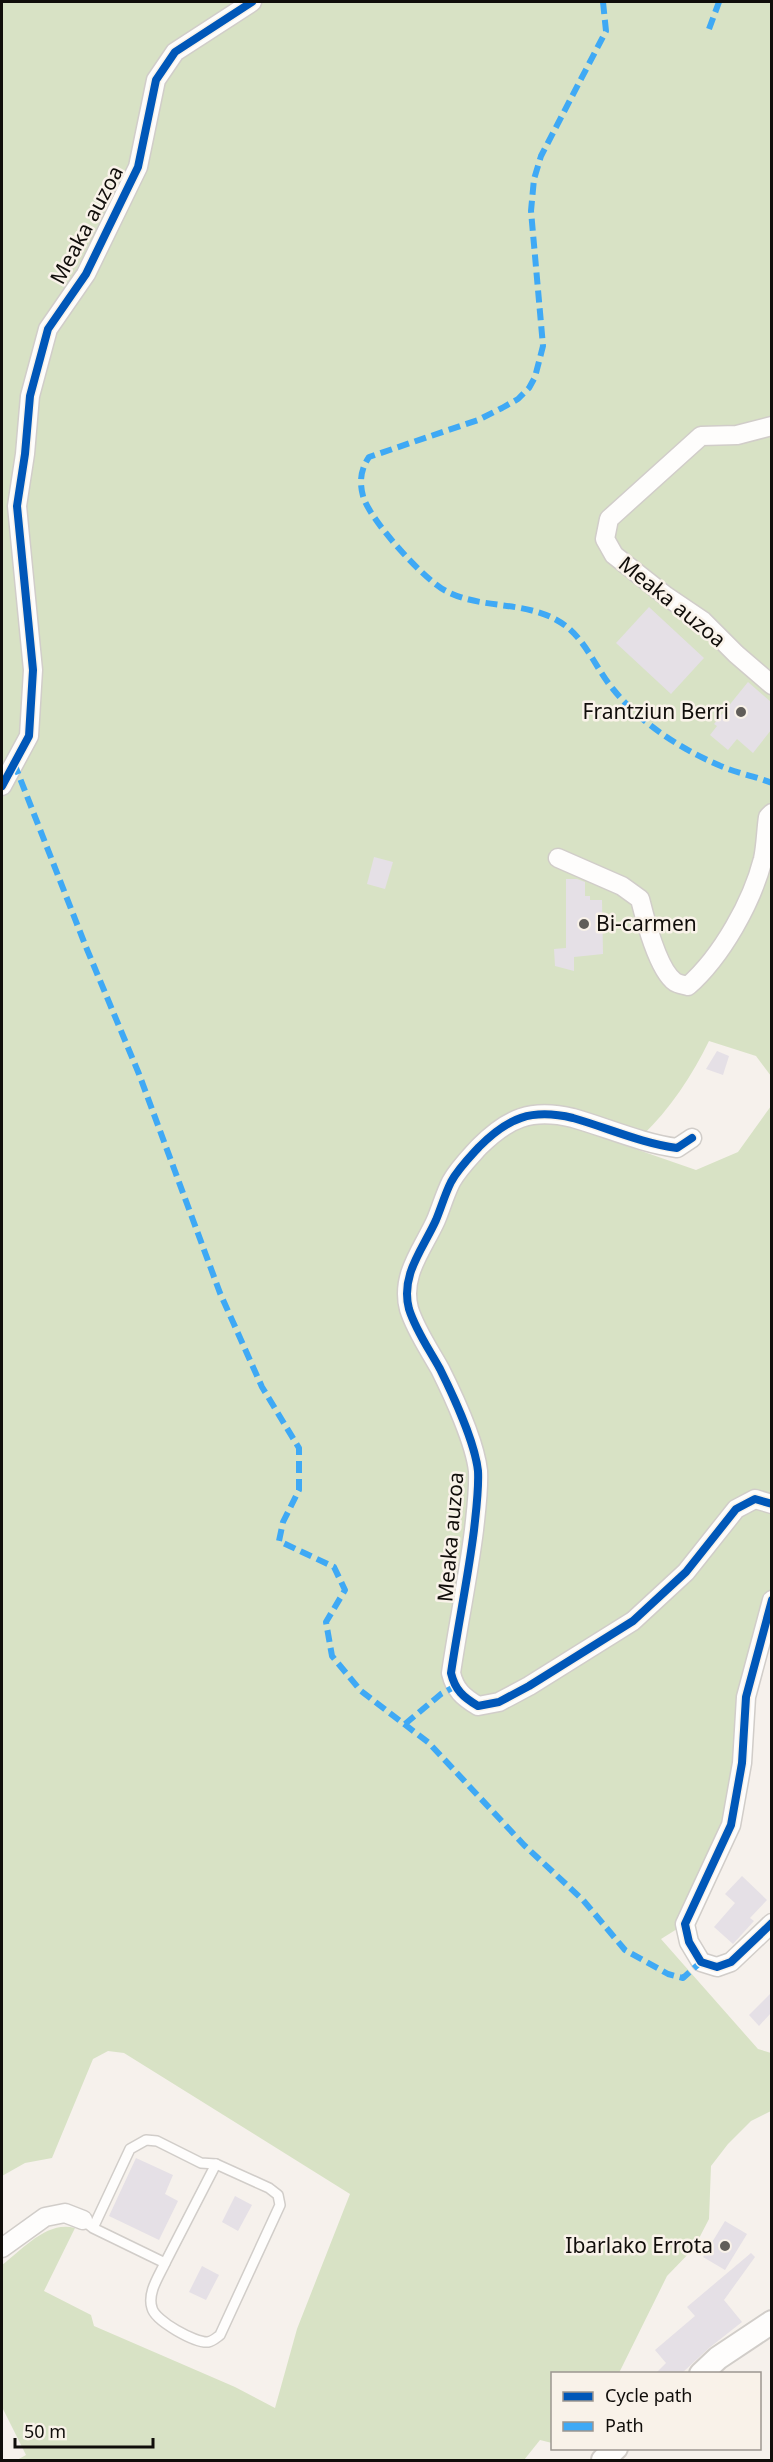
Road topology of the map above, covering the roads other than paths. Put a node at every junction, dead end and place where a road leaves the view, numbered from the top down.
1 (252, 2) edge
2 (771, 426) edge
3 (771, 685) edge
4 (2, 786) edge
5 (771, 813) edge
6 (558, 858) dead end
7 (692, 1138) dead end
8 (771, 1504) edge
9 (771, 1600) edge
10 (771, 1923) edge
11 (216, 2164) junction
12 (88, 2224) junction
13 (2, 2248) edge
14 (165, 2263) junction
15 (771, 2322) edge
16 (702, 2372) edge

1 - 4 street, Meaka auzoa
2 - 3 street, Meaka auzoa
5 - 6 street
7 - 8 street, Meaka auzoa
9 - 10 street
11 - 12 lane
11 - 14 lane
11 - 14 lane
12 - 13 street
12 - 14 lane
15 - 16 street

